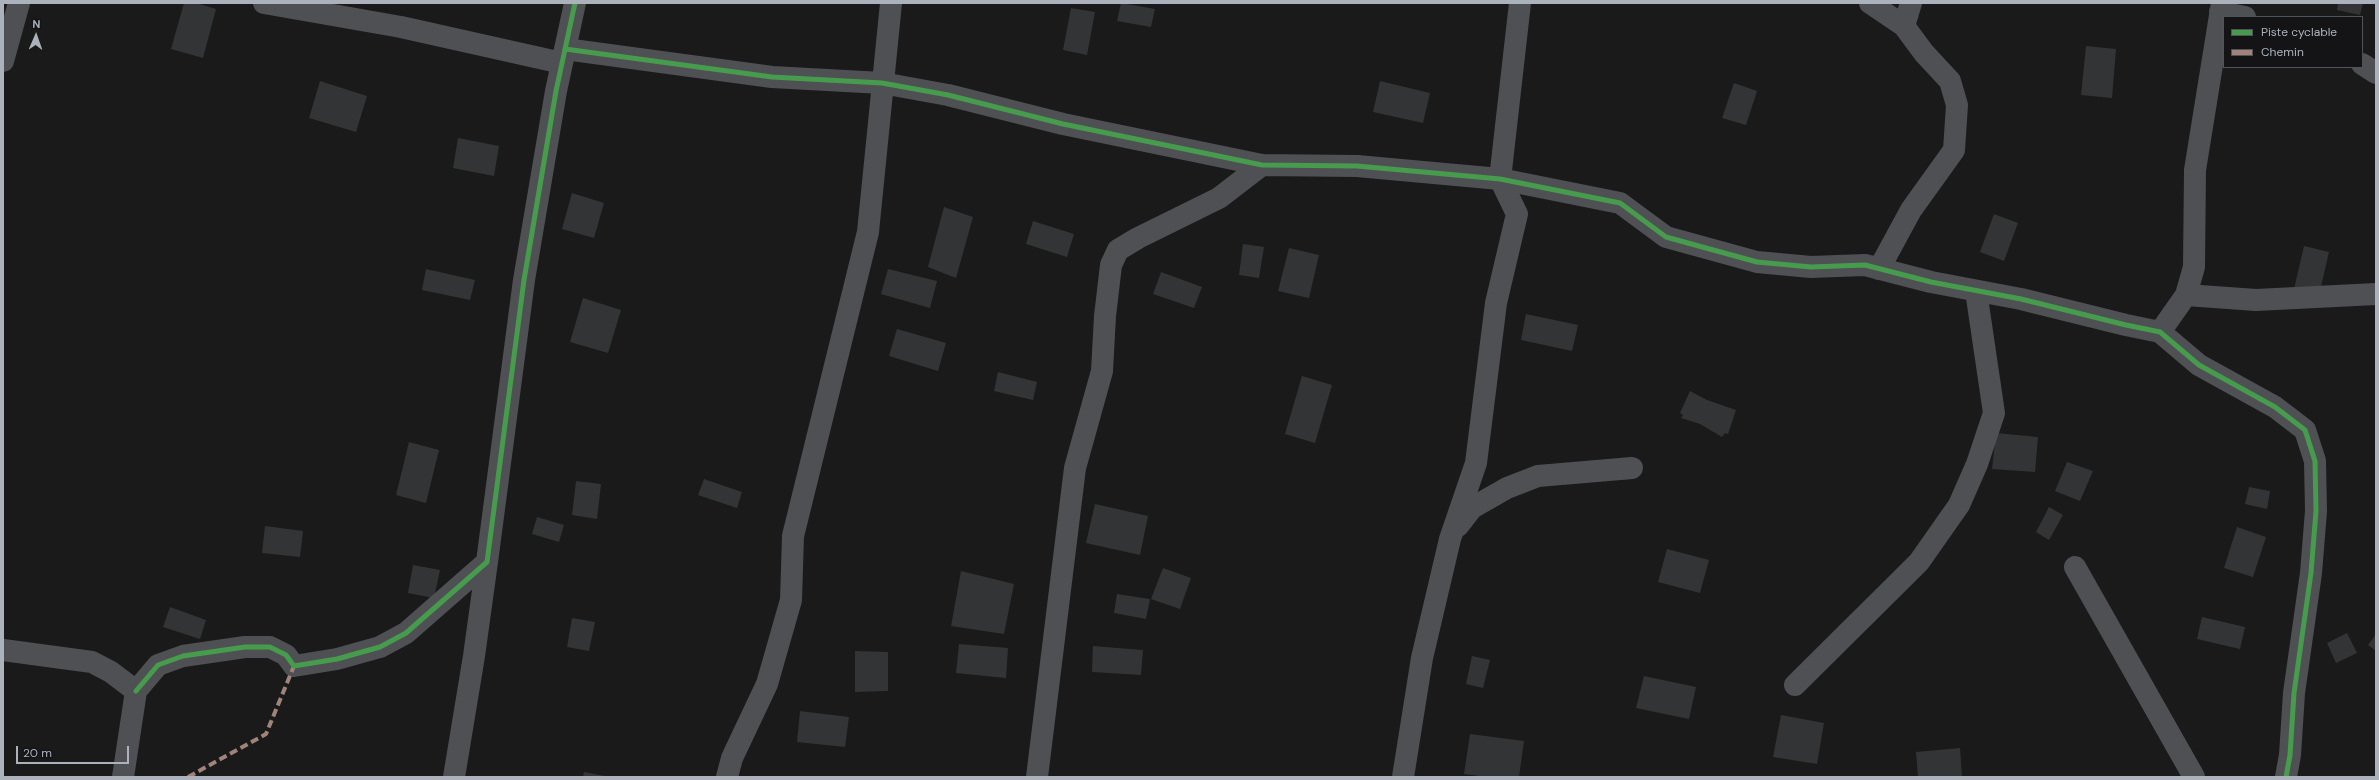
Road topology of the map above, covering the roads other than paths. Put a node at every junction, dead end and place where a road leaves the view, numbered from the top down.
1 (19, 3) edge
2 (264, 3) edge
3 (575, 3) edge
4 (1520, 3) edge
5 (1870, 3) edge
6 (1911, 3) edge
7 (894, 8) edge
8 (2221, 8) edge
9 (2242, 16) edge
10 (1904, 26) junction
11 (564, 56) junction
12 (3, 61) edge
13 (2363, 65) edge
14 (2376, 74) edge
15 (882, 83) junction
16 (1262, 165) junction
17 (1500, 179) junction
18 (1879, 269) junction
19 (1976, 291) junction
20 (2376, 294) edge
21 (2186, 295) junction
22 (2160, 332) junction
23 (1632, 468) dead end
24 (1452, 535) junction
25 (487, 562) junction
26 (2075, 567) dead end
27 (3, 650) edge
28 (1795, 685) dead end
29 (136, 691) junction
30 (123, 777) edge
31 (454, 777) edge
32 (727, 777) edge
33 (1037, 777) edge
34 (1403, 777) edge
35 (2194, 777) edge
36 (2286, 777) edge

1 - 12 street
2 - 11 street
3 - 11 street
4 - 17 street
5 - 10 street
6 - 10 street
7 - 15 street
8 - 9 street
8 - 21 street
10 - 18 street
11 - 15 street
11 - 25 street
13 - 14 street
15 - 16 street
15 - 32 street
16 - 17 street
16 - 33 street
17 - 18 street
17 - 24 street
18 - 19 street
19 - 22 street
19 - 28 street
20 - 21 street
21 - 22 street
22 - 36 street
23 - 24 street
24 - 34 street
25 - 29 street
25 - 31 street
26 - 35 street
27 - 29 street
29 - 30 street

